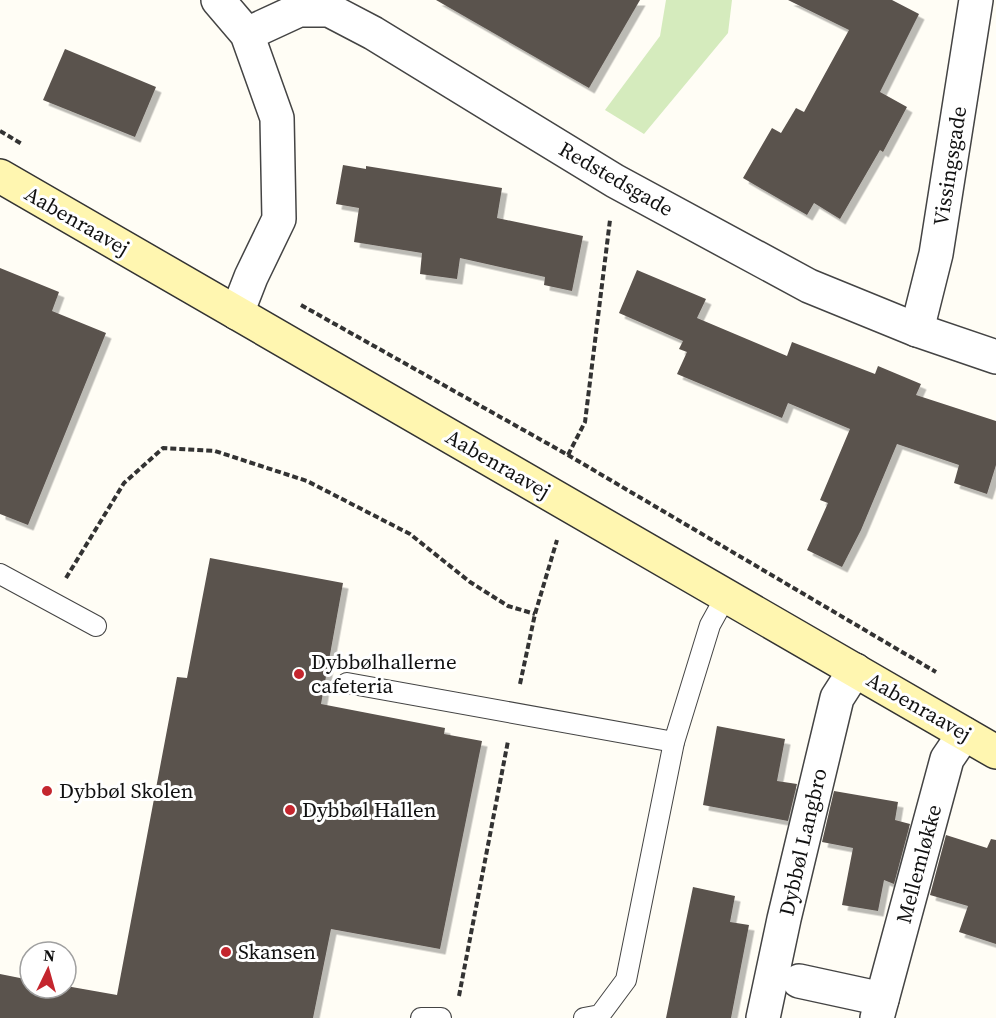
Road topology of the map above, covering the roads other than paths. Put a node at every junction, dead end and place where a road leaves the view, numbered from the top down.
1 (218, 0) edge
2 (976, 0) edge
3 (330, 5) edge
4 (247, 34) junction
5 (0, 176) edge
6 (237, 313) junction
7 (917, 330) junction
8 (996, 357) edge
9 (0, 574) edge
10 (726, 596) junction
11 (96, 626) dead end
12 (855, 670) junction
13 (346, 684) dead end
14 (964, 734) junction
15 (674, 742) junction
16 (996, 752) edge
17 (799, 981) dead end
18 (880, 1008) edge
19 (421, 1018) edge
20 (441, 1018) edge
21 (584, 1018) edge
22 (763, 1018) edge

1 - 4 street
2 - 7 street, Vissingsgade
3 - 4 street, Redstedsgade
3 - 7 street, Redstedsgade
4 - 6 street
5 - 6 street, Aabenraavej
6 - 10 street, Aabenraavej
7 - 8 street, Redstedsgade
9 - 11 lane
10 - 12 street, Aabenraavej
10 - 15 lane
12 - 14 street, Aabenraavej
12 - 22 street, Dybbøl Langbro
13 - 15 lane
14 - 16 street, Aabenraavej
14 - 18 street, Mellemløkke
15 - 21 lane
17 - 18 street, Mellemløkke
19 - 20 lane

